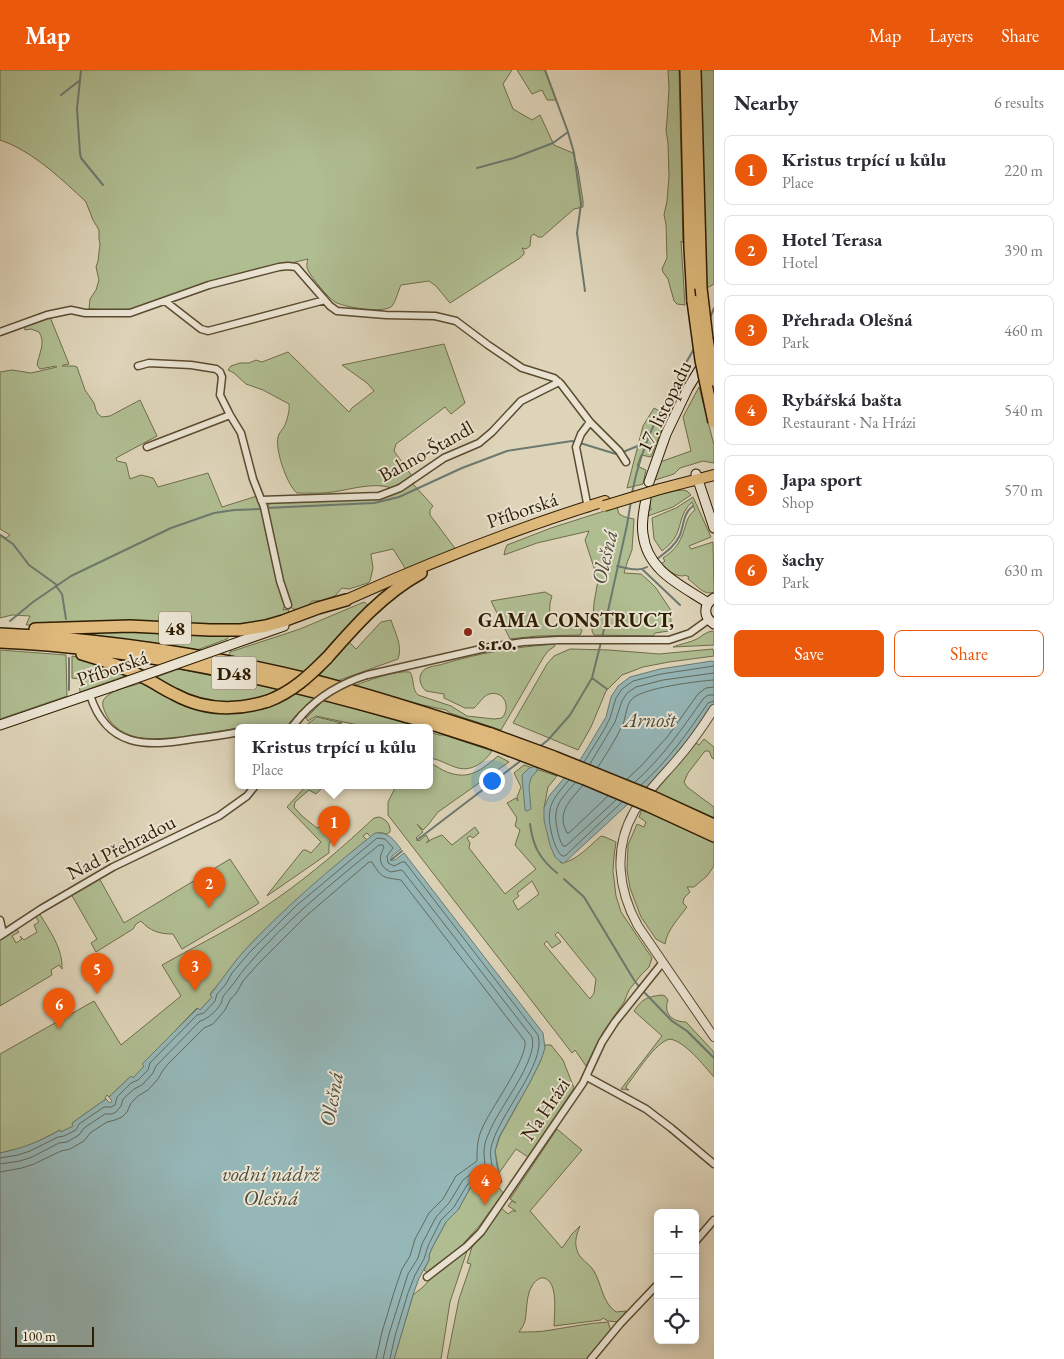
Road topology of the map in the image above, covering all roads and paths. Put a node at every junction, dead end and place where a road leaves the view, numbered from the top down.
1 (686, 70) edge
2 (695, 70) edge
3 (325, 300) junction
4 (165, 301) junction
5 (0, 332) edge
6 (714, 346) edge
7 (138, 366) dead end
8 (714, 380) edge
9 (559, 382) junction
10 (230, 415) junction
11 (590, 422) junction
12 (714, 422) edge
13 (146, 447) dead end
14 (626, 462) dead end
15 (714, 470) edge
16 (714, 475) edge
17 (696, 477) junction
18 (650, 482) dead end
19 (646, 499) dead end
20 (263, 506) junction
21 (588, 509) junction
22 (714, 528) edge
23 (421, 573) junction
24 (346, 600) junction
25 (711, 601) edge
26 (288, 605) dead end
27 (711, 622) edge
28 (0, 632) edge
29 (0, 642) edge
30 (13, 643) junction
31 (90, 695) junction
32 (714, 709) edge
33 (294, 724) edge
34 (0, 725) edge
35 (235, 733) edge
36 (489, 738) junction
37 (253, 789) edge
38 (651, 802) junction
39 (714, 825) edge
40 (714, 836) edge
41 (0, 920) edge
42 (2, 935) edge
43 (663, 962) junction
44 (714, 1037) edge
45 (587, 1075) junction
46 (714, 1164) edge
47 (714, 1220) edge
48 (699, 1237) edge
49 (427, 1277) dead end
50 (654, 1288) edge
51 (590, 1359) edge

1 - 12 highway, bridge
2 - 8 highway, bridge
3 - 4 street
3 - 4 street
3 - 9 street
4 - 5 street
6 - 18 main road, 17. listopadu
7 - 10 street
9 - 11 street
9 - 20 street, Bahno-Štandl
10 - 13 street
10 - 20 street
11 - 14 street
11 - 21 street
15 - 17 main road, Příborská / 48
16 - 17 main road, Příborská / 48
17 - 21 main road, Příborská / 48
17 - 22 main road
19 - 25 main road
20 - 26 street
21 - 23 main road, Příborská / 48
21 - 24 main road, Příborská / 48
23 - 24 main road, Příborská / 48
23 - 30 highway, bridge
24 - 28 highway, 48
24 - 31 main road, Příborská, bridge
25 - 27 main road
27 - 33 street, bridge
28 - 36 highway, D48
29 - 30 highway, D48
30 - 36 highway, D48
31 - 34 main road, Příborská
31 - 35 street
32 - 43 street
36 - 38 highway, D48, bridge
37 - 42 street, Nad Přehradou
38 - 39 highway, D48
38 - 40 highway, D48
41 - 42 street
43 - 44 street
43 - 45 street
45 - 46 street, Na Hrázi
45 - 49 street, Na Hrázi
47 - 48 street
50 - 51 street

